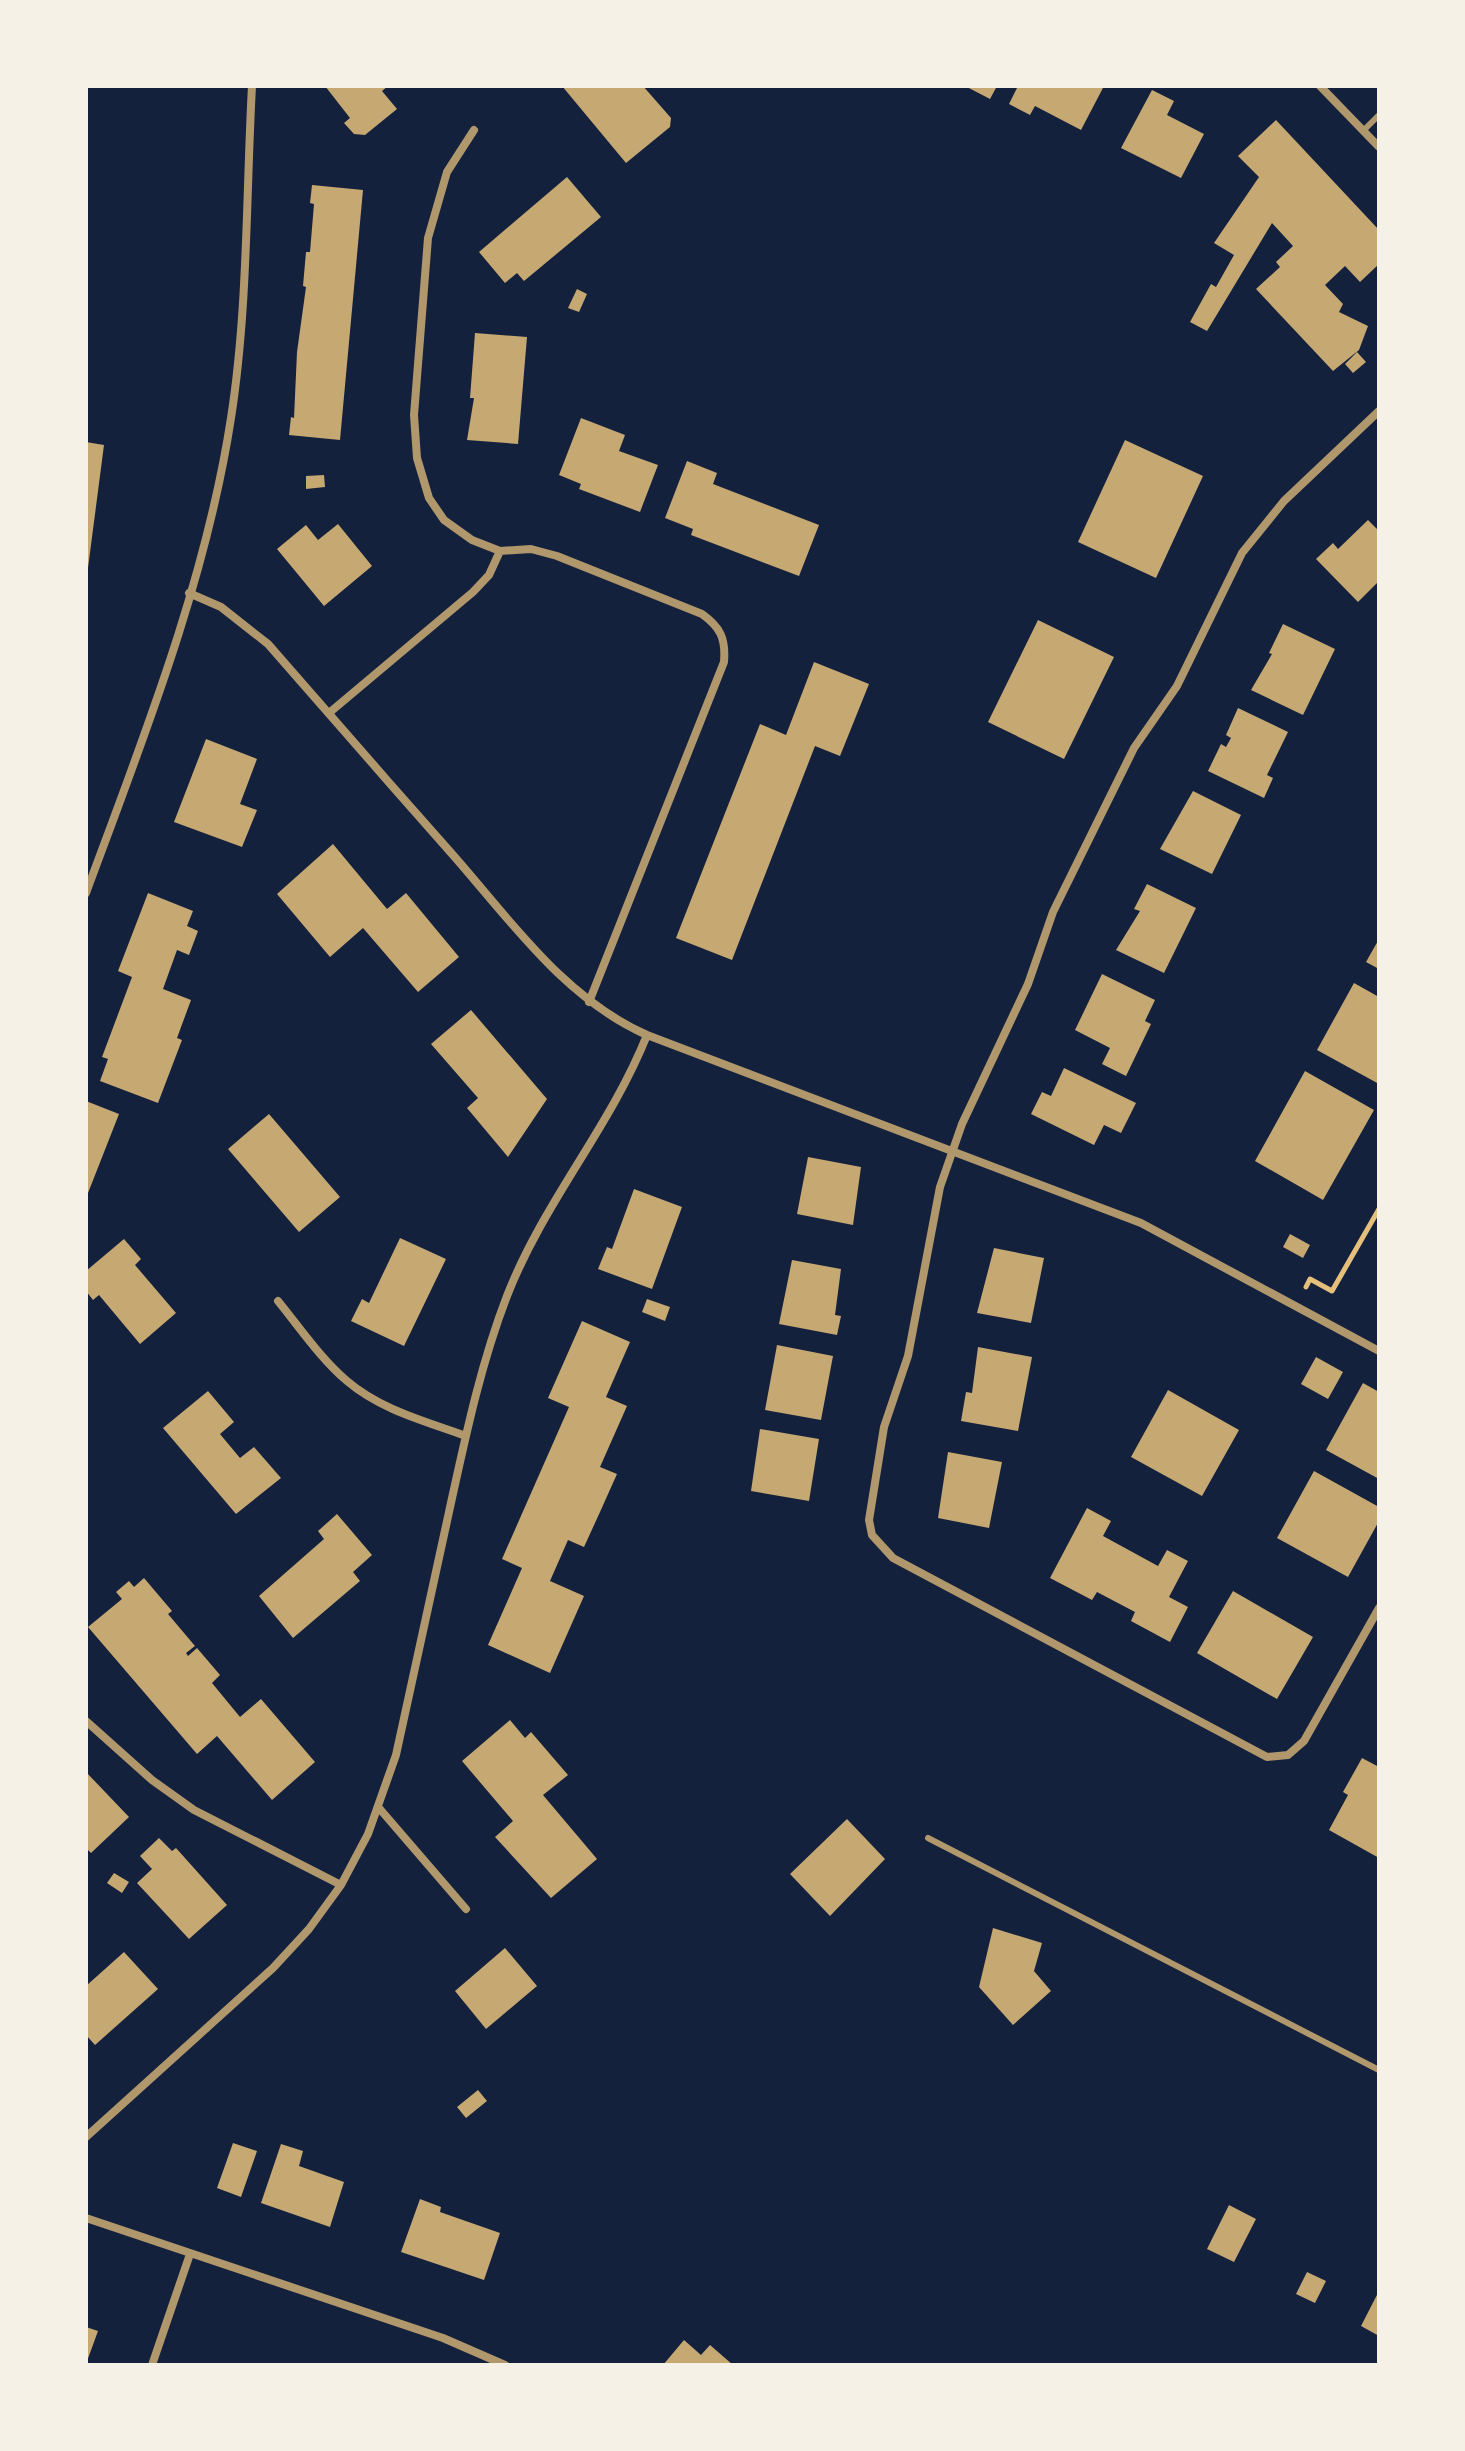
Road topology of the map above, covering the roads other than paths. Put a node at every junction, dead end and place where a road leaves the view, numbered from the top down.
1 (252, 86) edge
2 (1320, 86) edge
3 (1379, 115) edge
4 (474, 130) dead end
5 (1363, 131) junction
6 (1379, 147) edge
7 (1379, 411) edge
8 (500, 551) junction
9 (189, 593) junction
10 (329, 713) junction
11 (86, 893) edge
12 (589, 1002) junction
13 (647, 1035) junction
14 (952, 1151) junction
15 (278, 1301) dead end
16 (1379, 1351) edge
17 (466, 1436) junction
18 (1379, 1608) edge
19 (86, 1721) edge
20 (379, 1808) junction
21 (928, 1838) dead end
22 (341, 1885) junction
23 (466, 1909) dead end
24 (1379, 2070) edge
25 (86, 2137) edge
26 (86, 2218) edge
27 (190, 2254) junction
28 (152, 2365) edge
29 (505, 2365) edge

1 - 9 street
2 - 5 street
3 - 5 lane
4 - 8 street
5 - 6 street
7 - 14 street
8 - 10 street
8 - 12 street
9 - 10 street
9 - 11 street
10 - 12 street
12 - 13 street
13 - 14 street
13 - 17 street
14 - 16 street
14 - 18 street
15 - 17 street
17 - 20 street
19 - 22 street
20 - 22 street
20 - 23 street
21 - 24 lane
22 - 25 street
26 - 27 street
27 - 28 street
27 - 29 street

